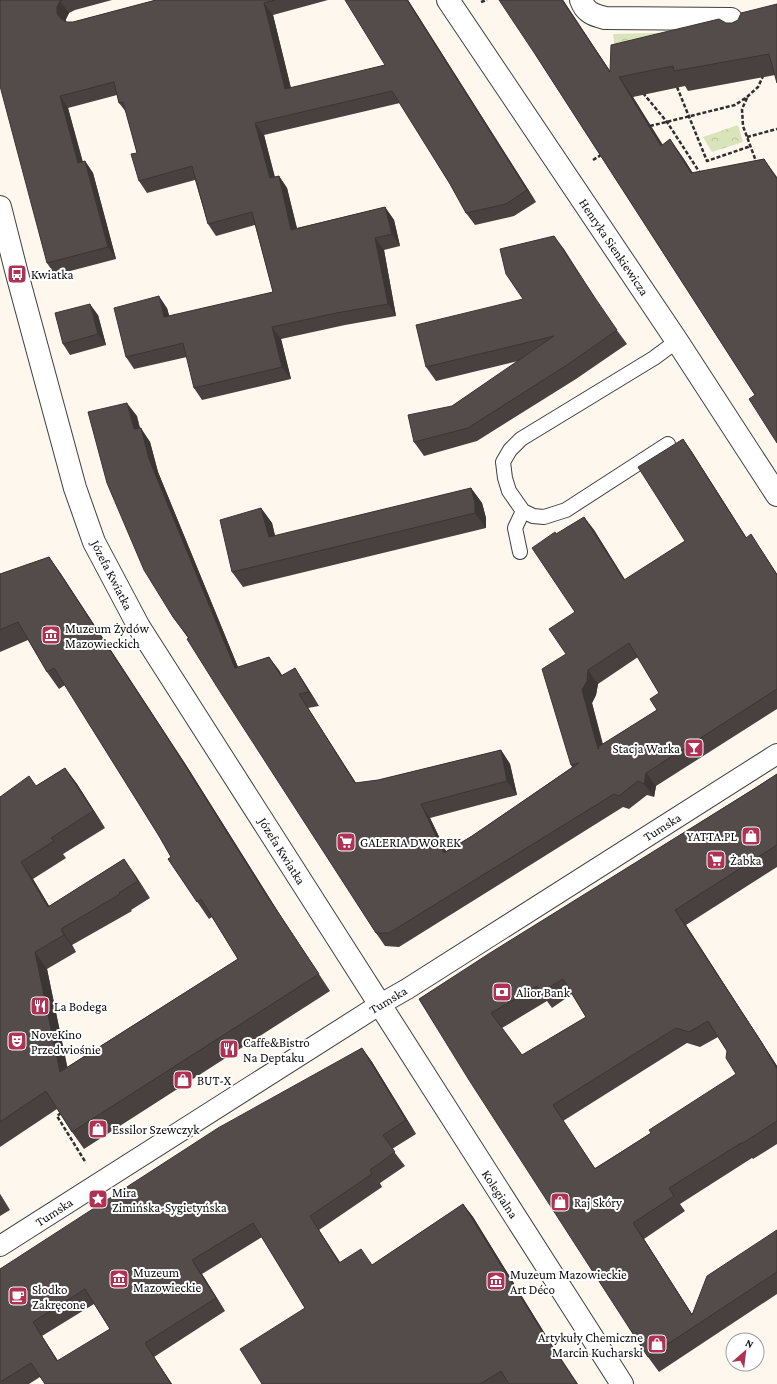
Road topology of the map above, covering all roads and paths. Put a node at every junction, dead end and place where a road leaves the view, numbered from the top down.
1 (448, 0) edge
2 (580, 0) edge
3 (743, 31) edge
4 (765, 72) edge
5 (677, 87) edge
6 (639, 88) edge
7 (747, 97) junction
8 (688, 116) junction
9 (667, 122) junction
10 (650, 126) edge
11 (777, 129) edge
12 (747, 137) junction
13 (751, 146) junction
14 (601, 155) edge
15 (594, 160) edge
16 (758, 166) edge
17 (701, 174) edge
18 (0, 207) edge
19 (677, 341) junction
20 (668, 444) dead end
21 (777, 495) edge
22 (523, 511) junction
23 (520, 552) dead end
24 (777, 754) edge
25 (379, 1005) junction
26 (61, 1113) edge
27 (99, 1183) junction
28 (0, 1246) edge
29 (622, 1384) edge

1 - 19 street, Henryka Sienkiewicza
2 - 3 street
4 - 7 path
5 - 8 path
6 - 9 path
7 - 8 path
7 - 12 path
8 - 9 path
8 - 13 path
9 - 10 path
9 - 17 path
11 - 12 path
12 - 13 path
13 - 16 path
14 - 15 path
18 - 25 street, Józefa Kwiatka
19 - 21 street, Henryka Sienkiewicza
19 - 22 lane
20 - 22 lane
22 - 23 lane
24 - 25 street, Tumska
25 - 27 street, Tumska
25 - 29 street, Kolegialna
26 - 27 path
27 - 28 street, Tumska

